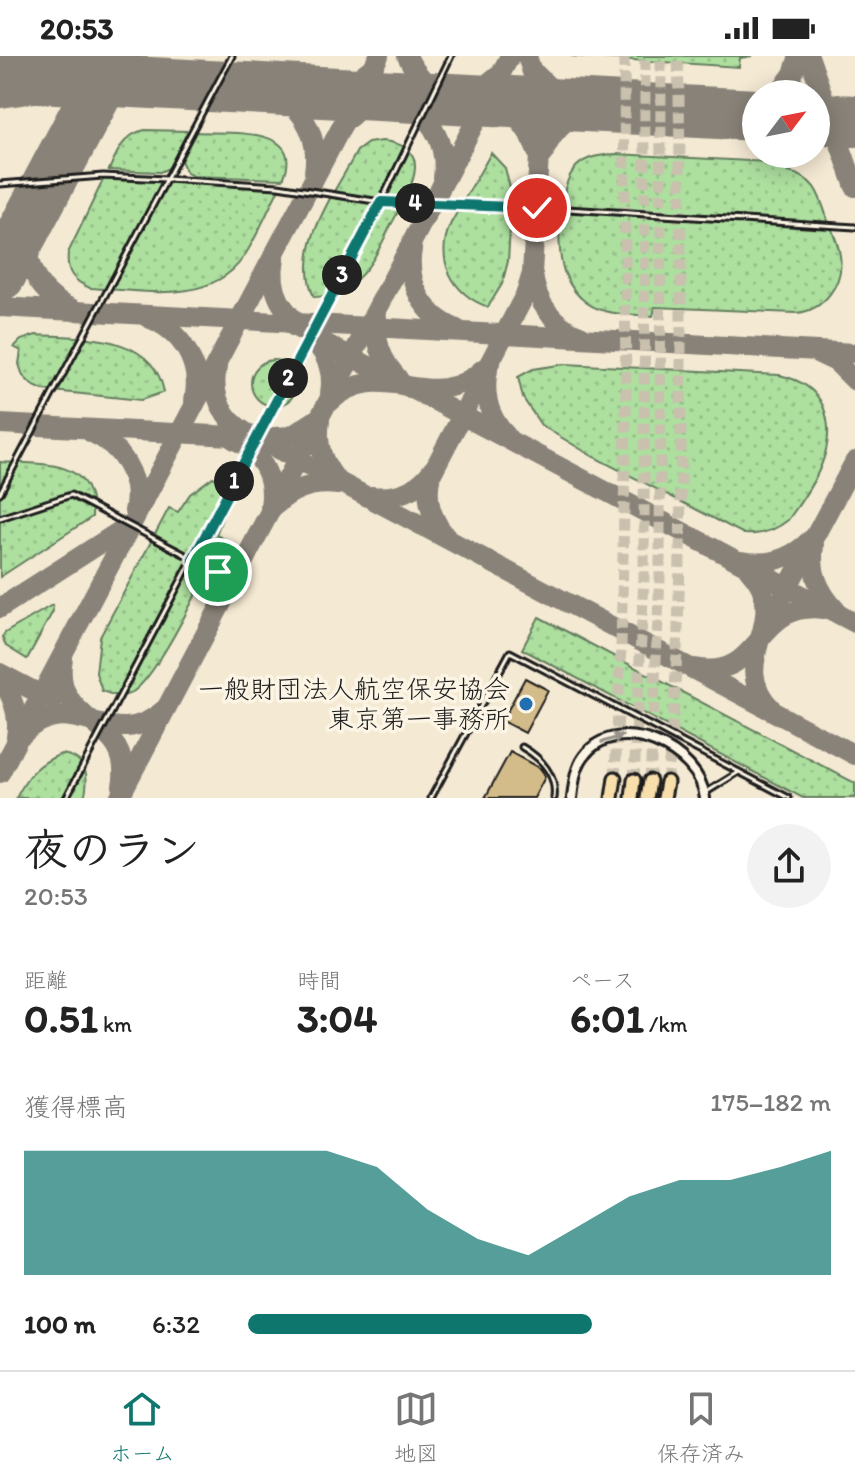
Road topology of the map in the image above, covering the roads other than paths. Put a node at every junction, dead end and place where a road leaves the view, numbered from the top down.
1 (232, 56) edge
2 (451, 56) edge
3 (166, 179) junction
4 (0, 184) edge
5 (381, 202) junction
6 (855, 227) edge
7 (0, 493) edge
8 (0, 518) edge
9 (193, 559) junction
10 (218, 572) dead end
11 (522, 747) dead end
12 (739, 771) junction
13 (615, 778) tunnel mouth
14 (634, 780) tunnel mouth
15 (650, 781) tunnel mouth
16 (667, 782) tunnel mouth
17 (705, 795) edge
18 (66, 798) edge
19 (431, 798) edge
20 (554, 798) edge
21 (572, 798) edge
22 (612, 798) edge
23 (632, 798) edge
24 (647, 798) edge
25 (664, 798) edge
26 (789, 798) edge

1 - 3 lane
2 - 5 lane
3 - 4 lane
3 - 5 lane
3 - 7 lane
5 - 6 lane
5 - 9 lane
8 - 9 lane
9 - 10 lane
9 - 18 lane
11 - 20 lane
12 - 17 lane
12 - 19 lane
12 - 26 lane
13 - 22 highway
14 - 23 highway
15 - 24 highway
16 - 25 highway
21 -> 17 street

